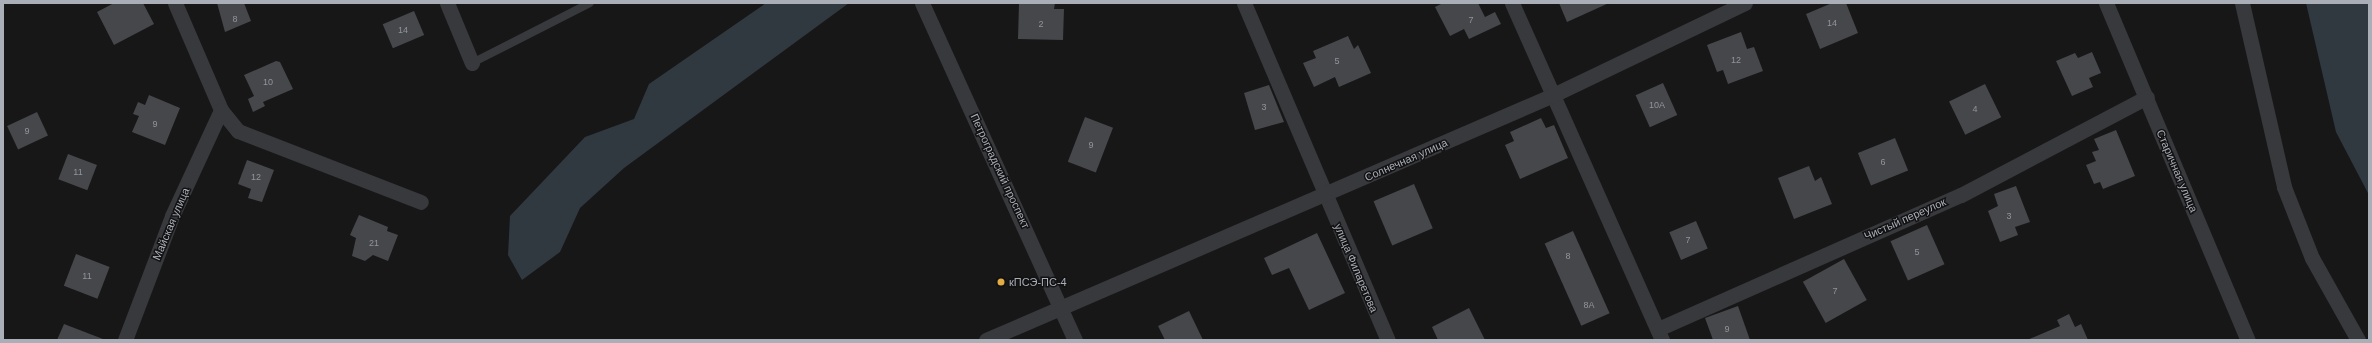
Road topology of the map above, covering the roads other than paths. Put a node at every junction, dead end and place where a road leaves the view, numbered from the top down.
1 (175, 3) edge
2 (446, 3) edge
3 (590, 3) edge
4 (922, 3) edge
5 (1244, 3) edge
6 (1512, 3) edge
7 (1745, 3) edge
8 (2106, 3) edge
9 (2242, 3) edge
10 (472, 63) joint
11 (1551, 96) junction
12 (2147, 97) junction
13 (221, 110) junction
14 (1325, 196) junction
15 (421, 202) dead end
16 (1062, 306) junction
17 (1660, 335) edge
18 (125, 340) edge
19 (986, 340) edge
20 (1075, 340) edge
21 (1388, 340) edge
22 (2248, 340) edge
23 (2358, 340) edge

1 - 13 street
2 - 10 street
3 - 10 lane
4 - 16 street, Петроградский проспект
5 - 14 street, улица Филаретова
6 - 11 street
7 - 11 street, Солнечная улица
8 - 12 street, Старичная улица
9 - 23 street
11 - 14 street, Солнечная улица
11 - 17 street
12 - 17 street, Чистый переулок
12 - 22 street, Старичная улица
13 - 15 street
13 - 18 street, Майская улица
14 - 16 street, Солнечная улица
14 - 21 street, улица Филаретова
16 - 19 street, Солнечная улица
16 - 20 street, Петроградский проспект

